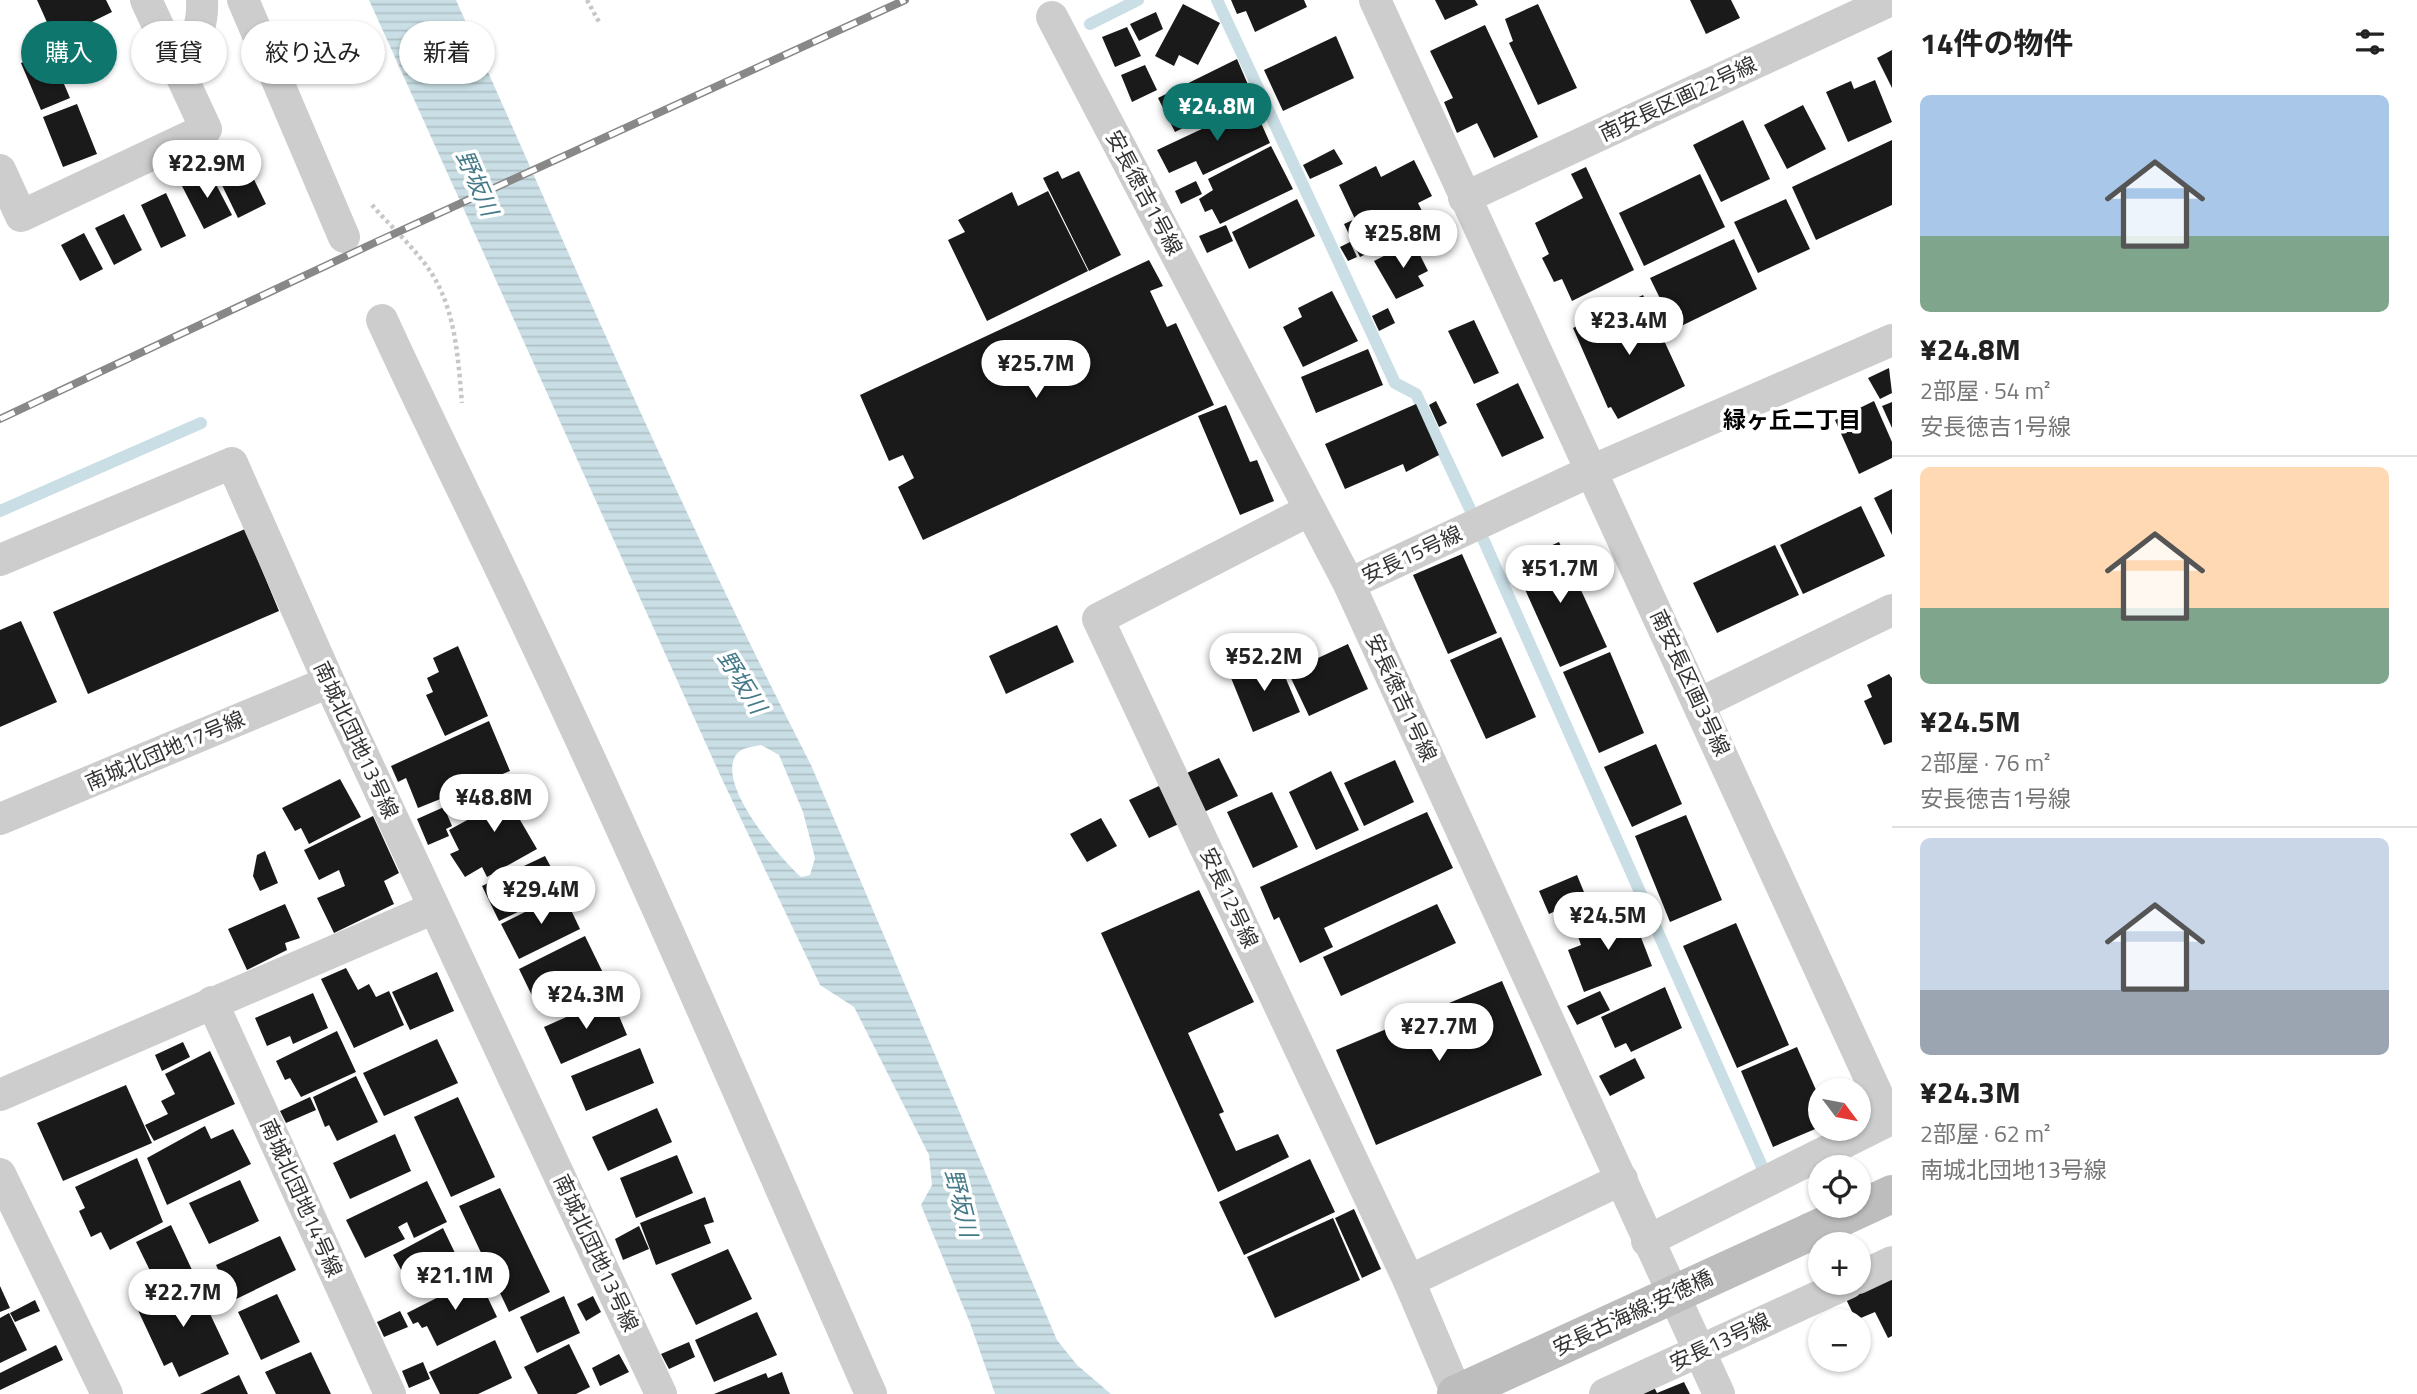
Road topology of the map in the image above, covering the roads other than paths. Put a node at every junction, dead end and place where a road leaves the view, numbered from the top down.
1 (146, 0) edge
2 (202, 0) edge
3 (243, 0) edge
4 (1375, 0) edge
5 (1891, 0) edge
6 (1052, 17) dead end
7 (156, 21) edge
8 (201, 21) edge
9 (185, 84) edge
10 (0, 170) edge
11 (1464, 198) junction
12 (344, 237) dead end
13 (382, 320) dead end
14 (1892, 340) edge
15 (1589, 471) junction
16 (1310, 510) junction
17 (0, 560) edge
18 (1349, 584) junction
19 (1892, 610) edge
20 (329, 682) junction
21 (1701, 703) junction
22 (0, 820) edge
23 (434, 908) junction
24 (212, 1002) junction
25 (0, 1095) edge
26 (1891, 1119) edge
27 (0, 1174) edge
28 (1622, 1179) junction
29 (1892, 1194) edge
30 (1647, 1241) junction
31 (1892, 1262) edge
32 (1871, 1272) edge
33 (1409, 1281) junction
34 (1821, 1295) edge
35 (1699, 1351) junction
36 (107, 1394) edge
37 (390, 1394) edge
38 (661, 1394) edge
39 (871, 1394) edge
40 (1456, 1394) edge
41 (1605, 1394) edge
42 (1719, 1394) edge

1 - 7 street
2 - 8 street
3 - 12 street
4 - 11 street, 南安長区画3号線
5 - 11 street, 南安長区画22号線
6 - 16 street, 安長徳吉1号線
9 - 10 street
11 - 15 street, 南安長区画3号線
13 - 39 street
14 - 15 street, 安長15号線
15 - 18 street, 安長15号線
15 - 21 street, 南安長区画3号線
16 - 18 street, 安長徳吉1号線
16 - 33 street, 安長12号線
17 - 20 street, 南城北団地13号線
18 - 28 street, 安長徳吉1号線
19 - 21 street
20 - 22 street, 南城北団地17号線
20 - 23 street, 南城北団地13号線
21 - 26 street, 南安長区画3号線
23 - 24 street
23 - 38 street, 南城北団地13号線
24 - 25 street
24 - 37 street, 南城北団地14号線
26 - 30 street, 南安長区画3号線
27 - 36 street
28 - 30 street, 安長徳吉1号線
28 - 33 street
29 - 40 street, 安長古海線;安徳橋, bridge
30 - 35 street, 安長徳吉1号線
31 - 32 street, 安長13号線
33 - 40 street, 安長12号線
34 - 35 street, 安長13号線
35 - 41 street, 安長13号線
35 - 42 street, 安長徳吉1号線

